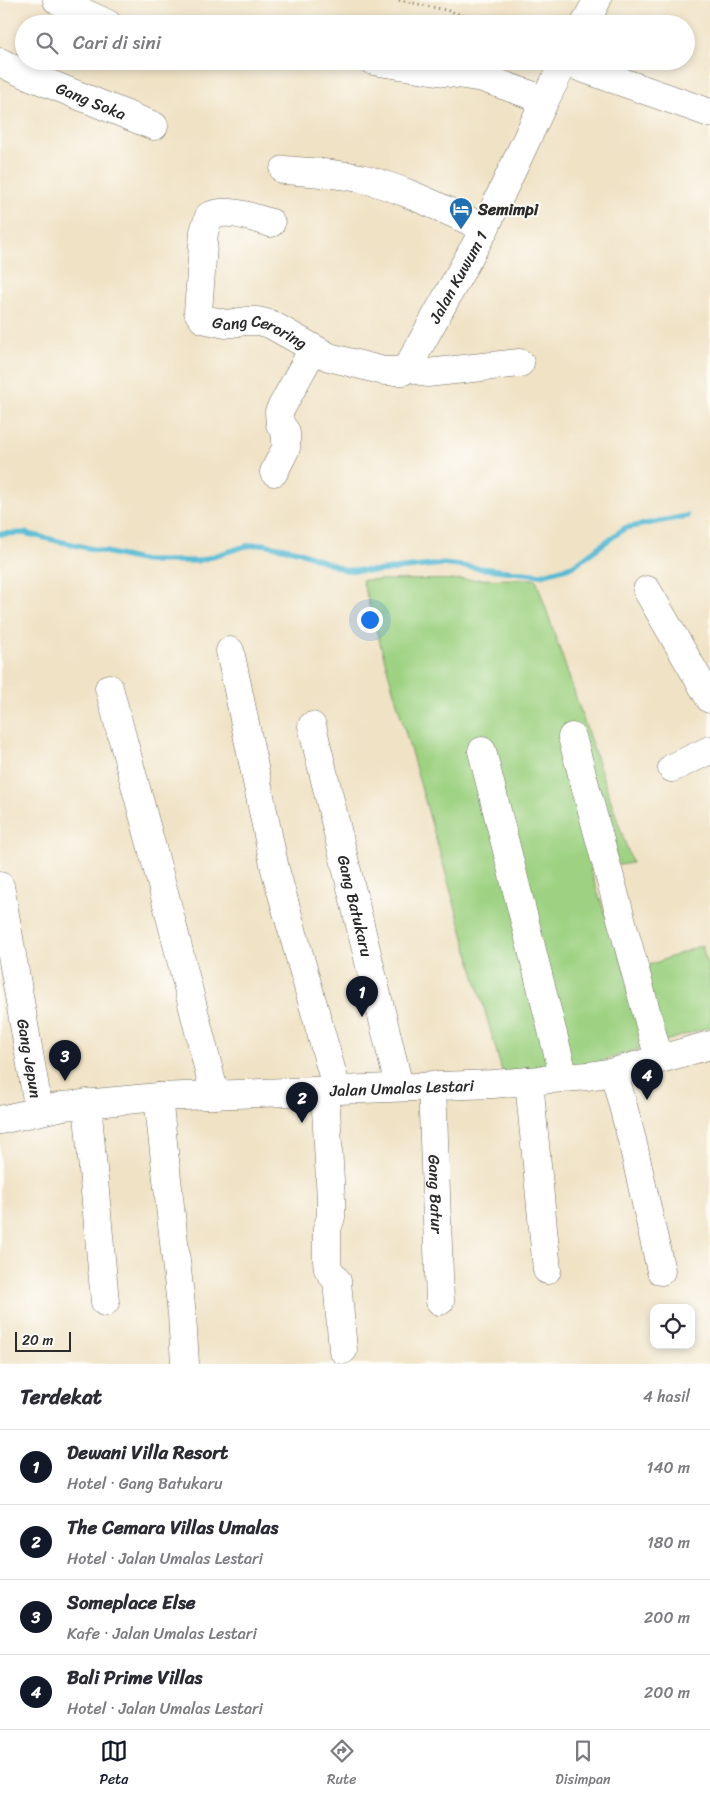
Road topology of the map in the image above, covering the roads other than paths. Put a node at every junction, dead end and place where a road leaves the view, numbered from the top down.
1 (57, 0) edge
2 (89, 15) edge
3 (0, 62) edge
4 (15, 70) edge
5 (16, 70) edge
6 (431, 70) edge
7 (561, 70) edge
8 (588, 70) edge
9 (545, 100) junction
10 (710, 113) edge
11 (154, 126) dead end
12 (284, 170) dead end
13 (271, 222) dead end
14 (485, 228) junction
15 (314, 349) junction
16 (520, 363) dead end
17 (401, 368) junction
18 (274, 472) dead end
19 (646, 590) dead end
20 (230, 651) dead end
21 (109, 688) dead end
22 (710, 699) edge
23 (312, 726) dead end
24 (572, 737) dead end
25 (710, 750) edge
26 (482, 751) dead end
27 (672, 768) dead end
28 (0, 886) edge
29 (710, 1045) edge
30 (658, 1059) junction
31 (614, 1072) junction
32 (564, 1078) junction
33 (529, 1081) junction
34 (432, 1085) junction
35 (399, 1086) junction
36 (331, 1090) junction
37 (215, 1095) junction
38 (158, 1096) junction
39 (87, 1103) junction
40 (38, 1111) junction
41 (0, 1120) edge
42 (547, 1270) dead end
43 (661, 1270) dead end
44 (105, 1302) dead end
45 (440, 1302) dead end
46 (343, 1350) dead end
47 (185, 1364) edge

1 - 2 street
3 - 4 street, Gang Soka
5 - 11 street, Gang Soka
6 - 9 street
7 - 9 street, Jalan Kuwum 1
8 - 10 street
9 - 14 street, Jalan Kuwum 1
12 - 14 street
13 - 15 street, Gang Ceroring
14 - 17 street, Jalan Kuwum 1
15 - 17 street, Gang Ceroring
15 - 18 street
16 - 17 street, Gang Ceroring
19 - 22 street
20 - 36 street
21 - 37 street
23 - 35 street, Gang Batukaru
24 - 30 street
25 - 27 street
26 - 32 street
28 - 40 street, Gang Jepun
29 - 30 street, Jalan Umalas Lestari
30 - 31 street, Jalan Umalas Lestari
31 - 32 street, Jalan Umalas Lestari
31 - 43 street
32 - 33 street, Jalan Umalas Lestari
33 - 34 street, Jalan Umalas Lestari
33 - 42 street
34 - 35 street, Jalan Umalas Lestari
34 - 45 street, Gang Batur
35 - 36 street, Jalan Umalas Lestari
36 - 37 street, Jalan Umalas Lestari
36 - 46 street
37 - 38 street, Jalan Umalas Lestari
38 - 39 street, Jalan Umalas Lestari
38 - 47 street
39 - 40 street, Jalan Umalas Lestari
39 - 44 street
40 - 41 street, Jalan Umalas Lestari

